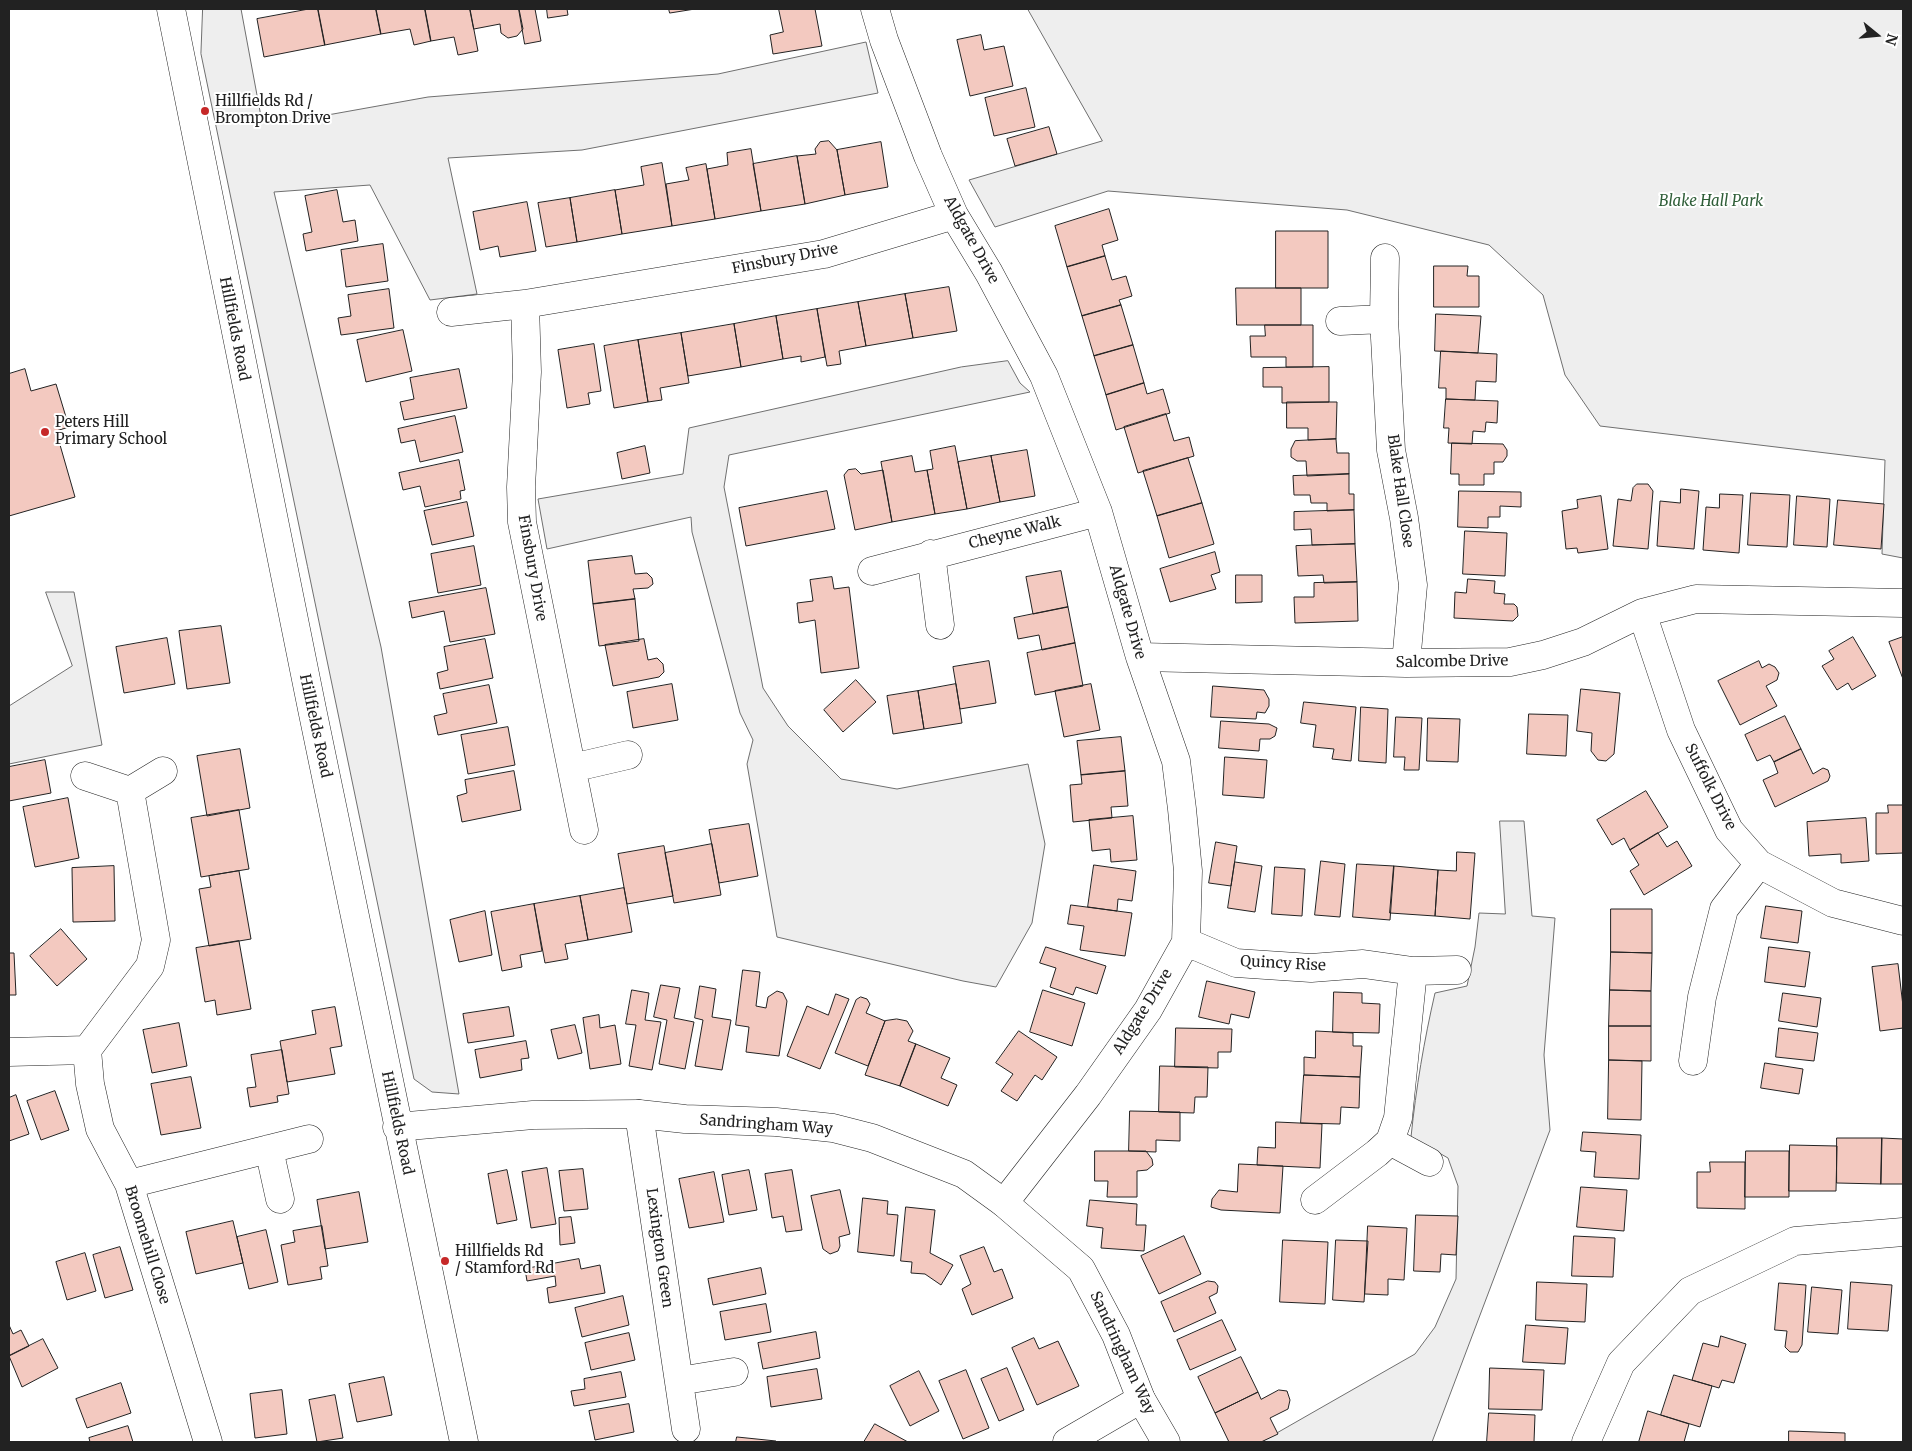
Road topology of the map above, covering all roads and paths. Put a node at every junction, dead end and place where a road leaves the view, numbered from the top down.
1 (171, 9) edge
2 (875, 9) edge
3 (954, 215) junction
4 (1384, 258) dead end
5 (525, 304) junction
6 (451, 312) dead end
7 (1384, 319) junction
8 (1340, 321) dead end
9 (1098, 512) junction
10 (931, 554) junction
11 (872, 571) dead end
12 (1903, 603) edge
13 (1642, 613) junction
14 (940, 625) dead end
15 (1140, 657) junction
16 (1406, 663) junction
17 (628, 755) dead end
18 (572, 768) junction
19 (163, 771) dead end
20 (85, 776) dead end
21 (130, 791) junction
22 (584, 830) dead end
23 (1759, 864) junction
24 (1903, 921) edge
25 (1186, 942) junction
26 (1456, 970) dead end
27 (1413, 971) junction
28 (87, 1050) junction
29 (9, 1052) edge
30 (1693, 1061) dead end
31 (639, 1114) junction
32 (397, 1127) junction
33 (309, 1139) dead end
34 (1390, 1142) junction
35 (269, 1149) junction
36 (1429, 1162) dead end
37 (129, 1184) junction
38 (280, 1199) dead end
39 (1315, 1200) dead end
40 (1004, 1203) junction
41 (1903, 1232) edge
42 (734, 1372) dead end
43 (679, 1382) junction
44 (1141, 1399) junction
45 (686, 1429) dead end
46 (208, 1442) edge
47 (464, 1442) edge
48 (1067, 1442) edge
49 (1166, 1442) edge
50 (1586, 1442) edge

1 - 32 street, Hillfields Road
2 - 3 street, Aldgate Drive
3 - 5 street, Finsbury Drive
3 - 9 street, Aldgate Drive
4 - 7 street, Blake Hall Close
5 - 6 street, Finsbury Drive
5 - 18 street, Finsbury Drive
7 - 8 street
7 - 16 street, Blake Hall Close
9 - 10 street, Cheyne Walk
9 - 15 street, Aldgate Drive
10 - 11 street, Cheyne Walk
10 - 14 street
12 - 13 street, Salcombe Drive
13 - 16 street, Salcombe Drive
13 - 23 street, Suffolk Drive
15 - 16 street, Salcombe Drive
15 - 25 street, Aldgate Drive
17 - 18 street
18 - 22 street, Finsbury Drive
19 - 21 street
20 - 21 street
21 - 28 street
23 - 24 street, Suffolk Drive
23 - 30 street
25 - 27 street, Quincy Rise
25 - 40 street, Aldgate Drive
26 - 27 street, Quincy Rise
27 - 34 street
28 - 29 street
28 - 37 street, Broomehill Close
31 - 32 street, Sandringham Way
31 - 40 street, Sandringham Way
31 - 43 street, Lexington Green
32 - 47 street, Hillfields Road
33 - 35 street
34 - 36 street
34 - 39 street
35 - 37 street
35 - 38 street
37 - 46 street, Broomehill Close
40 - 44 street, Sandringham Way
41 - 50 street
42 - 43 street
43 - 45 street, Lexington Green
44 - 48 street
44 - 49 street, Sandringham Way

